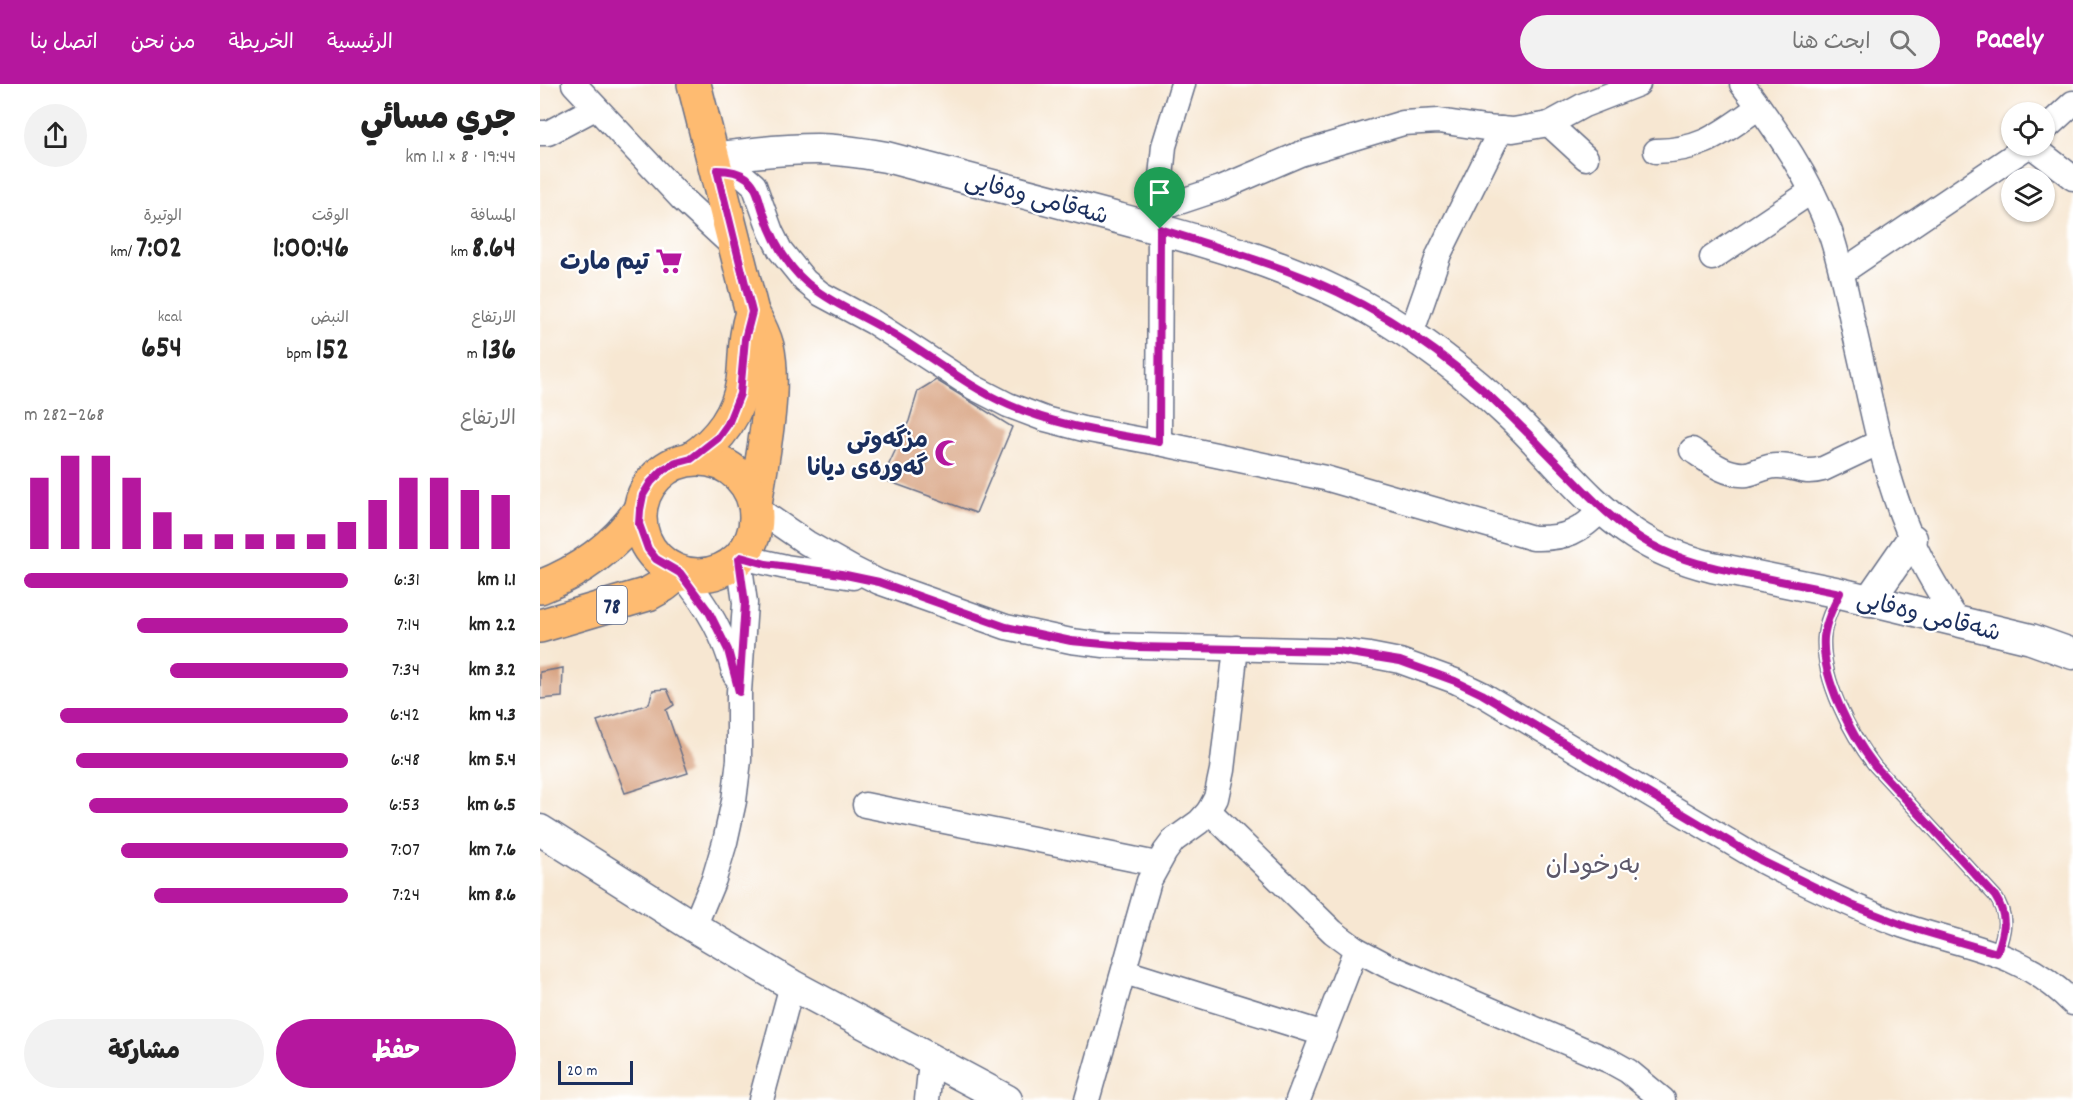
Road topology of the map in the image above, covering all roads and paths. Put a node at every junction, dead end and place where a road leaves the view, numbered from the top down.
1 (574, 84) edge
2 (694, 84) edge
3 (1183, 84) edge
4 (1638, 84) edge
5 (1742, 84) edge
6 (2073, 103) edge
7 (1759, 107) junction
8 (595, 108) junction
9 (2055, 120) edge
10 (1550, 124) junction
11 (1501, 129) junction
12 (540, 133) edge
13 (1656, 151) dead end
14 (2015, 156) edge
15 (2043, 156) edge
16 (1586, 158) dead end
17 (716, 164) junction
18 (2073, 178) edge
19 (1812, 192) junction
20 (1159, 219) junction
21 (735, 248) junction
22 (1712, 258) dead end
23 (1842, 272) junction
24 (752, 312) junction
25 (1411, 334) junction
26 (1159, 442) junction
27 (1880, 442) junction
28 (1692, 450) dead end
29 (691, 459) junction
30 (756, 506) junction
31 (1602, 509) junction
32 (640, 510) junction
33 (1912, 539) junction
34 (740, 558) junction
35 (680, 573) junction
36 (879, 582) junction
37 (540, 587) edge
38 (1840, 593) junction
39 (1869, 601) junction
40 (1959, 623) junction
41 (540, 626) edge
42 (1236, 648) junction
43 (2073, 654) edge
44 (739, 692) junction
45 (865, 804) dead end
46 (1209, 811) junction
47 (540, 830) edge
48 (1157, 864) junction
49 (694, 927) junction
50 (1356, 949) junction
51 (1997, 953) junction
52 (1125, 972) junction
53 (792, 985) junction
54 (2073, 1003) edge
55 (1324, 1034) junction
56 (931, 1061) junction
57 (1306, 1097) edge
58 (761, 1100) edge
59 (927, 1100) edge
60 (1007, 1100) edge
61 (1087, 1100) edge
62 (1663, 1100) edge

1 - 8 street
2 - 17 main road
3 - 20 street
4 - 10 street
5 - 7 street
6 - 9 street
7 - 13 street
7 - 19 street
8 - 12 street
8 - 21 street
10 - 11 street
10 - 16 street
11 - 20 street
11 - 25 street
14 - 23 street
15 - 18 street
17 - 20 street, شەقامی وەفایی
17 - 21 main road
17 - 26 street
19 - 22 street
19 - 23 street
20 - 25 street, شەقامی وەفایی
20 - 26 street
21 - 24 main road
23 - 27 street
24 - 29 main road
24 - 30 main road
25 - 31 street, شەقامی وەفایی
26 - 31 street
27 - 28 street
27 - 33 street
29 - 30 main road
29 - 32 main road
30 - 34 main road
30 - 36 street
31 - 38 street, شەقامی وەفایی
32 - 35 main road
32 - 37 main road, 78
33 - 39 street
33 - 40 street
34 - 35 main road
34 - 36 street
34 - 44 street
35 - 41 main road, 78
35 - 44 street
36 - 42 street
38 - 39 street, شەقامی وەفایی
38 - 51 lane
39 - 40 street, شەقامی وەفایی
40 - 43 street, شەقامی وەفایی
42 - 46 street
42 - 51 street
44 - 49 street
45 - 48 street
46 - 48 street
46 - 50 street
47 - 49 street
48 - 52 street
49 - 53 street
50 - 55 street
50 - 62 street
51 - 54 street
52 - 55 street
52 - 61 street
53 - 56 street
53 - 58 street
55 - 57 street
56 - 59 street
56 - 60 street

